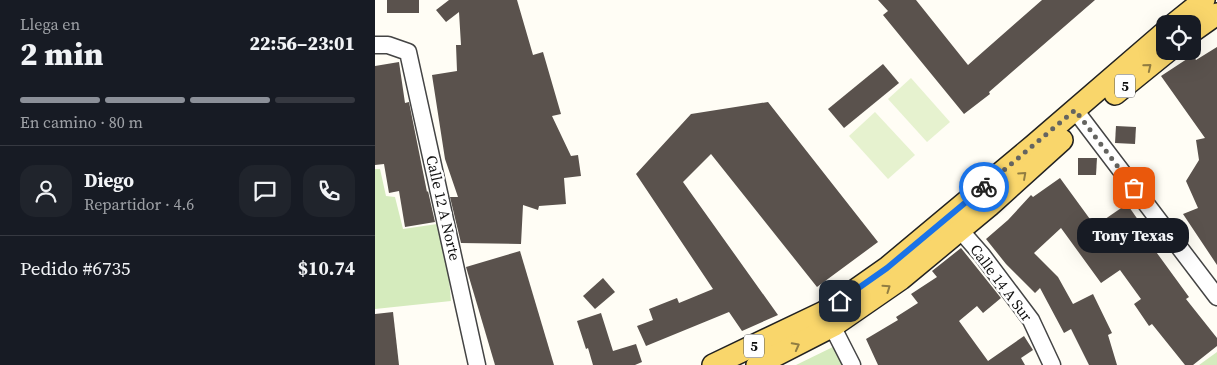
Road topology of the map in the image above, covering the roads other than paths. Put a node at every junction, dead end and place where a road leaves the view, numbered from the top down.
1 (1204, 0) edge
2 (1217, 14) edge
3 (1185, 15) edge
4 (1201, 25) edge
5 (1156, 41) edge
6 (375, 45) edge
7 (1156, 60) edge
8 (1079, 115) junction
9 (954, 224) junction
10 (1217, 297) edge
11 (828, 319) junction
12 (477, 365) edge
13 (713, 365) edge
14 (757, 365) edge
15 (852, 365) edge
16 (1052, 365) edge

1 - 3 main road
2 - 4 main road
5 - 8 main road, 5
6 - 12 street, Calle 12 A Norte
8 -> 7 main road, 5
8 - 9 main road, 5
8 - 10 street
9 - 11 main road, 5
9 - 16 street, Calle 14 A Sur
11 - 13 main road, 5
14 -> 11 main road, 5
11 - 15 street

